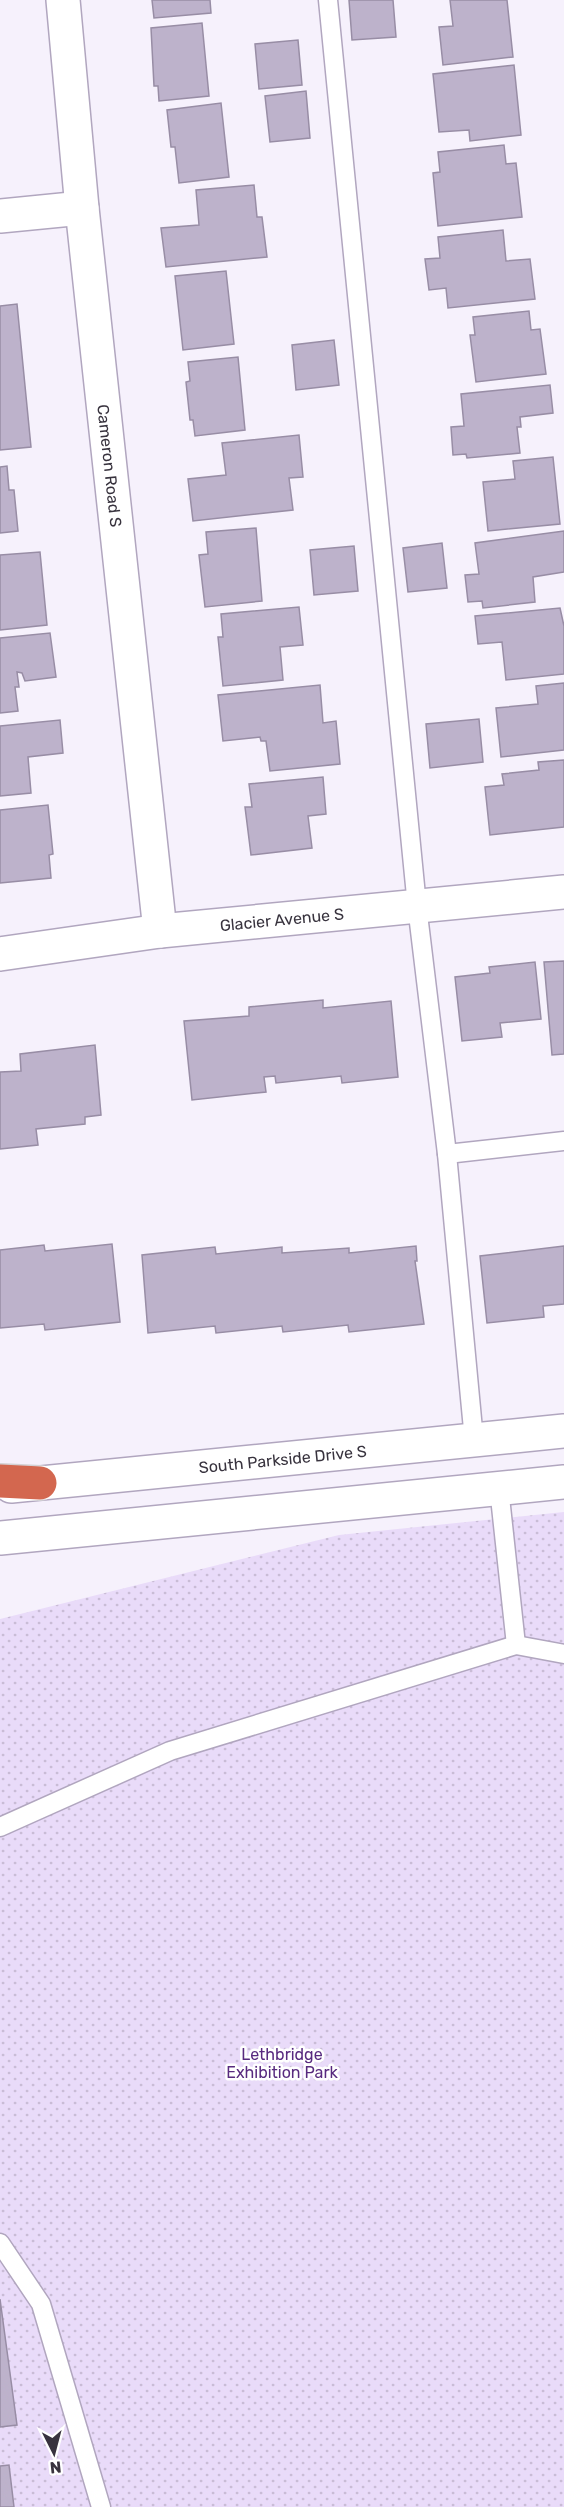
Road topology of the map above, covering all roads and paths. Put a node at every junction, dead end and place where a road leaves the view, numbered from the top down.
1 (63, 0) edge
2 (328, 0) edge
3 (82, 208) junction
4 (0, 216) edge
5 (564, 892) edge
6 (417, 906) junction
7 (160, 931) junction
8 (0, 954) edge
9 (564, 1141) edge
10 (447, 1154) junction
11 (564, 1431) edge
12 (474, 1440) junction
13 (0, 1481) edge
14 (564, 1482) edge
15 (40, 1483) junction
16 (0, 1487) edge
17 (499, 1488) junction
18 (0, 1538) edge
19 (516, 1645) junction
20 (564, 1654) edge
21 (0, 1827) edge
22 (0, 2243) edge
23 (101, 2507) edge

1 - 3 street, Cameron Road S
2 - 6 lane
3 - 4 street
3 - 7 street, Cameron Road S
5 - 6 street, Glacier Avenue S
6 - 7 street, Glacier Avenue S
6 - 10 lane
7 - 8 street, Glacier Avenue S
9 - 10 lane
10 - 12 lane
11 - 12 street, South Parkside Drive S
12 - 15 street, South Parkside Drive S
13 - 15 highway
14 - 17 street
15 - 16 street, South Parkside Drive S
17 - 18 street
17 - 19 lane
19 - 20 lane
19 - 21 lane
22 - 23 lane

